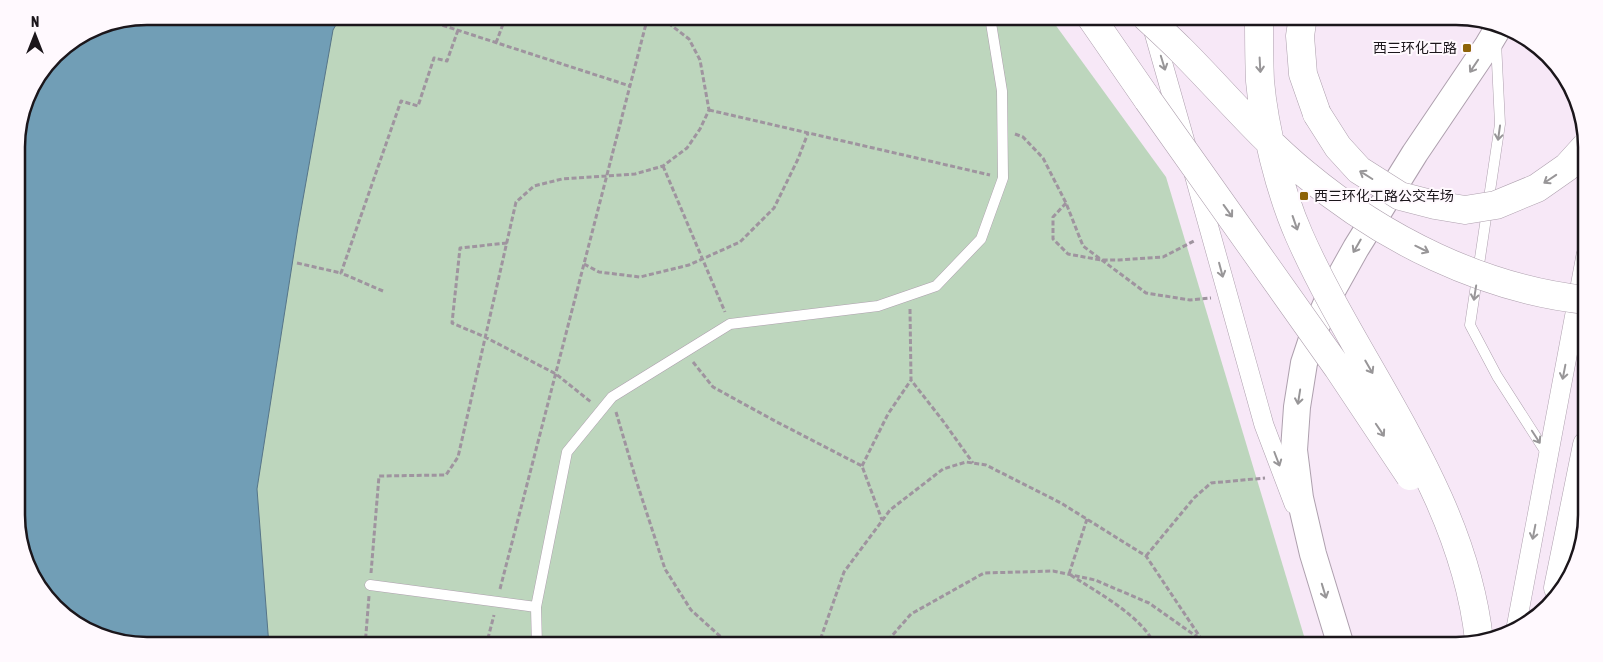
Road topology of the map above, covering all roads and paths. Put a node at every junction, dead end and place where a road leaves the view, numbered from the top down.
1 (442, 25) edge
2 (503, 25) edge
3 (646, 25) edge
4 (671, 25) edge
5 (991, 25) edge
6 (1096, 25) edge
7 (1152, 25) edge
8 (1154, 25) edge
9 (1259, 25) edge
10 (1302, 25) edge
11 (458, 30) junction
12 (1496, 31) edge
13 (1498, 32) edge
14 (496, 42) junction
15 (630, 86) junction
16 (709, 110) junction
17 (1003, 130) junction
18 (808, 133) junction
19 (1578, 155) edge
20 (663, 166) junction
21 (607, 176) junction
22 (1003, 178) junction
23 (1066, 203) junction
24 (1210, 233) junction
25 (507, 243) junction
26 (703, 260) junction
27 (1101, 260) junction
28 (296, 263) dead end
29 (584, 264) junction
30 (341, 273) junction
31 (383, 290) dead end
32 (909, 295) junction
33 (1228, 296) junction
34 (1578, 297) edge
35 (1578, 299) edge
36 (730, 324) junction
37 (485, 337) junction
38 (685, 352) junction
39 (556, 374) junction
40 (911, 380) junction
41 (612, 397) junction
42 (601, 410) junction
43 (1548, 456) junction
44 (973, 463) junction
45 (862, 466) junction
46 (1283, 476) junction
47 (1578, 486) edge
48 (1087, 519) junction
49 (882, 521) junction
50 (1313, 554) junction
51 (1146, 556) junction
52 (1069, 574) junction
53 (1560, 578) edge
54 (370, 585) junction
55 (497, 602) junction
56 (536, 607) junction
57 (1517, 621) edge
58 (1479, 635) edge
59 (1470, 636) edge
60 (366, 637) edge
61 (488, 637) edge
62 (537, 637) edge
63 (720, 637) edge
64 (821, 637) edge
65 (891, 637) edge
66 (1151, 637) edge
67 (1199, 637) edge
68 (1201, 637) edge
69 (1338, 637) edge

1 - 11 path
2 - 14 path
3 - 15 path
4 - 16 path
5 - 17 lane
6 -> 59 highway, bridge
7 -> 24 street
8 -> 35 highway, bridge
9 -> 58 highway, bridge
19 -> 10 highway, bridge
11 - 14 path
11 - 30 path
12 -> 50 main road
13 -> 43 lane
14 - 15 path
15 - 21 path
16 - 18 path
16 - 20 path
17 - 22 lane
17 - 23 path
18 - 22 path
18 - 26 path
20 - 21 path
20 - 26 path
21 - 25 path
21 - 29 path
22 - 32 lane
23 - 27 path
23 - 27 path
24 - 27 path
24 -> 33 street
25 - 37 path
25 - 37 path
26 - 29 path
26 - 36 path
27 - 33 path
28 - 30 path
29 - 39 path
30 - 31 path
32 - 36 lane
32 - 40 path
33 -> 46 street
34 -> 43 street
36 - 38 lane
37 - 39 path
37 - 54 path
38 - 41 lane
38 - 45 path
39 - 42 path
39 - 55 path
40 - 44 path
40 - 45 path
41 - 42 lane
41 - 63 path
42 - 56 lane
43 -> 57 street
44 - 48 path
44 - 49 path
45 - 49 path
46 - 50 street
46 - 51 path
47 - 53 highway
48 - 51 path
48 - 52 path
49 - 64 path
50 -> 69 main road
51 - 68 path
52 - 65 path
52 - 66 path
52 - 67 path
54 - 55 lane
54 - 60 path
55 - 56 lane
55 - 61 path
56 - 62 lane

